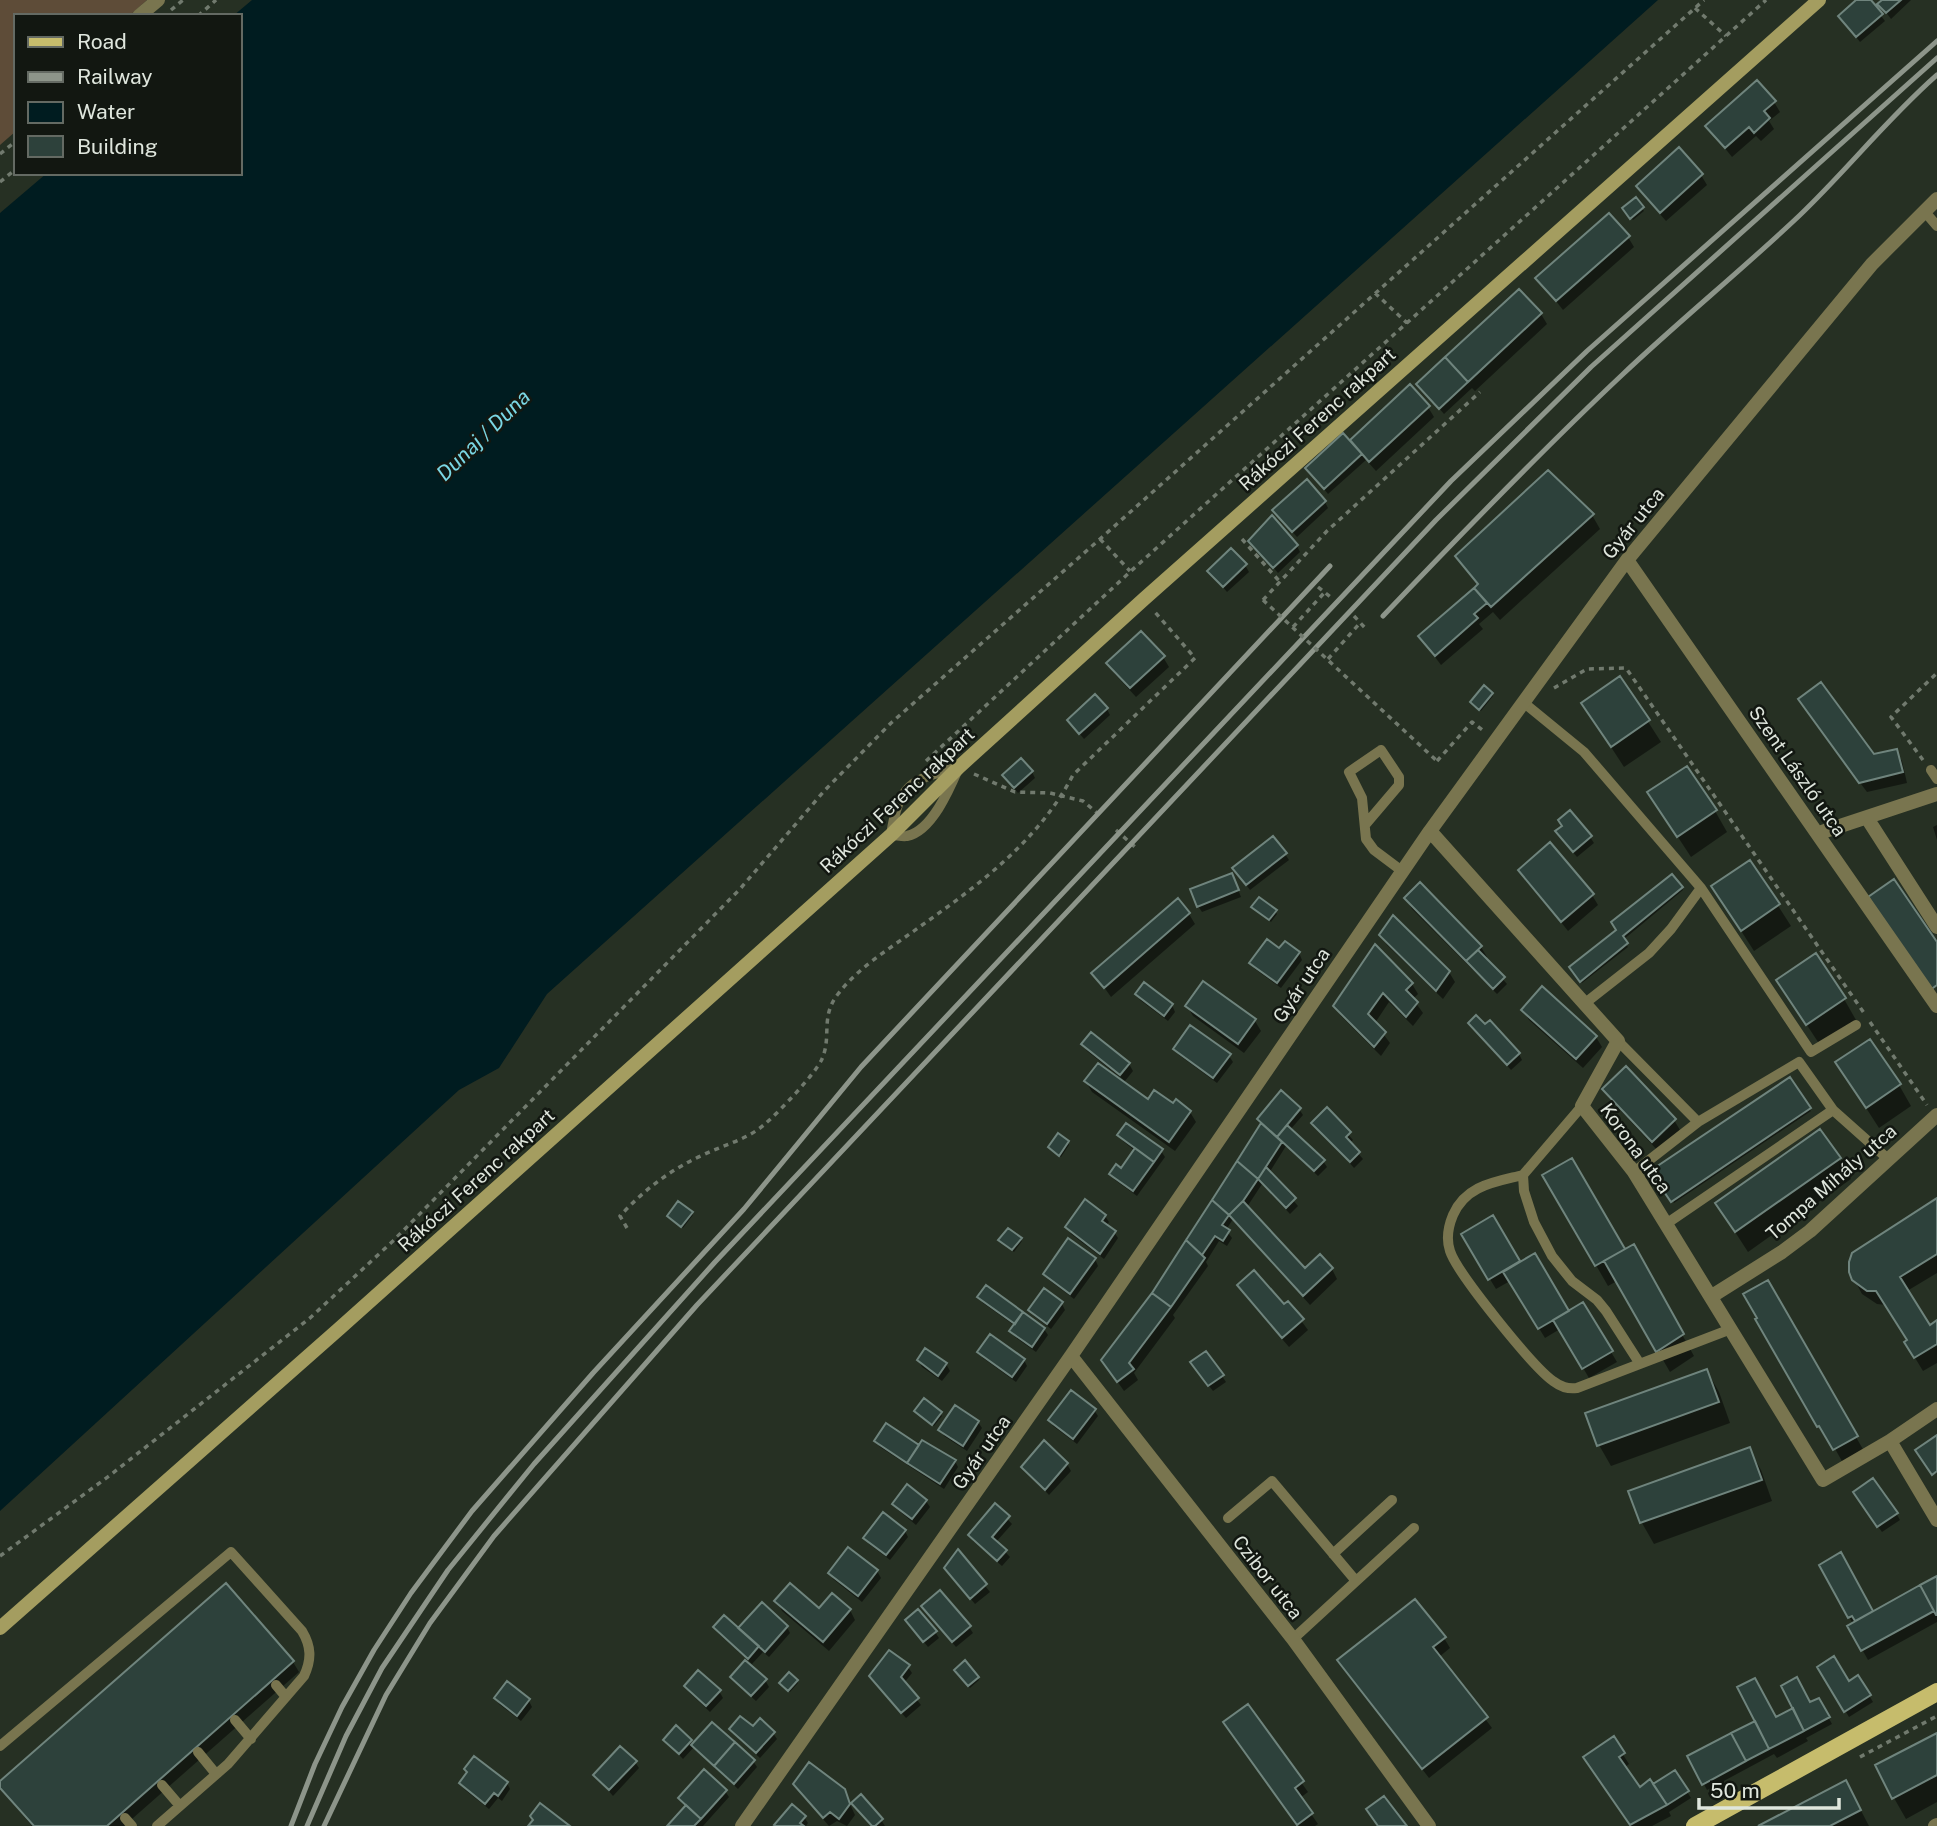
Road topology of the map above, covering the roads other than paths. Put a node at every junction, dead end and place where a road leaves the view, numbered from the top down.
1 (158, 0) edge
2 (1819, 0) edge
3 (141, 14) edge
4 (1937, 199) edge
5 (1925, 212) junction
6 (1937, 226) edge
7 (1627, 560) junction
8 (1523, 702) junction
9 (960, 767) junction
10 (1937, 794) edge
11 (1867, 818) junction
12 (1365, 825) junction
13 (1430, 831) junction
14 (1819, 833) junction
15 (891, 835) junction
16 (1402, 871) junction
17 (1701, 888) junction
18 (1937, 927) edge
19 (1584, 1004) junction
20 (1937, 1006) edge
21 (1856, 1024) dead end
22 (1618, 1041) junction
23 (1811, 1052) junction
24 (1799, 1062) junction
25 (1582, 1106) junction
26 (1833, 1110) junction
27 (1936, 1116) edge
28 (1698, 1122) junction
29 (1888, 1159) junction
30 (1634, 1172) junction
31 (1523, 1175) junction
32 (1666, 1224) junction
33 (1712, 1296) junction
34 (1731, 1329) junction
35 (1071, 1356) junction
36 (1640, 1364) junction
37 (1937, 1409) edge
38 (1890, 1441) junction
39 (1392, 1500) dead end
40 (1228, 1518) dead end
41 (1937, 1520) edge
42 (1414, 1528) dead end
43 (1333, 1554) junction
44 (1356, 1581) junction
45 (0, 1628) edge
46 (1293, 1639) junction
47 (276, 1685) dead end
48 (1937, 1692) edge
49 (286, 1697) junction
50 (235, 1720) dead end
51 (251, 1739) junction
52 (0, 1746) edge
53 (198, 1752) dead end
54 (216, 1774) junction
55 (162, 1785) dead end
56 (180, 1806) junction
57 (157, 1826) edge
58 (742, 1826) edge
59 (1429, 1826) edge
60 (1695, 1826) edge

1 - 3 street
2 - 9 street, Rákóczi Ferenc rakpart
4 - 5 street, Gyár utca
5 - 6 lane
5 - 7 street, Gyár utca
7 - 8 street, Gyár utca
7 - 14 street, Szent László utca
8 - 13 street, Gyár utca
8 - 17 lane
9 - 15 street, Rákóczi Ferenc rakpart
9 - 15 lane
10 - 11 street
11 - 14 street
11 - 18 street, Szent László utca
12 - 12 lane
12 - 16 lane
13 - 16 street, Gyár utca
13 - 19 street
14 - 20 street, Szent László utca
15 - 45 street, Rákóczi Ferenc rakpart
16 - 35 street, Gyár utca
17 - 19 lane
17 - 23 lane
19 - 22 street
21 - 23 lane
22 - 25 street, Korona utca
22 - 28 lane
23 - 24 lane
24 - 26 lane
24 - 28 lane
25 - 30 street, Korona utca
25 - 31 lane
26 - 29 lane
26 - 32 lane
27 - 29 street, Tompa Mihály utca
28 - 30 lane
29 - 33 street, Tompa Mihály utca
30 - 32 street, Korona utca
31 - 36 lane
31 - 36 lane
32 - 33 street, Korona utca
33 - 34 street, Korona utca
34 - 36 lane
34 - 38 street, Korona utca
35 - 46 street, Czibor utca
35 - 58 street, Gyár utca
37 - 38 street
38 - 41 street
39 - 43 lane
40 - 43 lane
42 - 44 lane
43 - 44 lane
44 - 46 lane
46 - 59 street, Czibor utca
47 - 49 lane
48 - 60 main road
49 - 51 lane
49 - 52 lane
50 - 51 lane
51 - 54 lane
53 - 54 lane
54 - 56 lane
55 - 56 lane
56 - 57 lane

